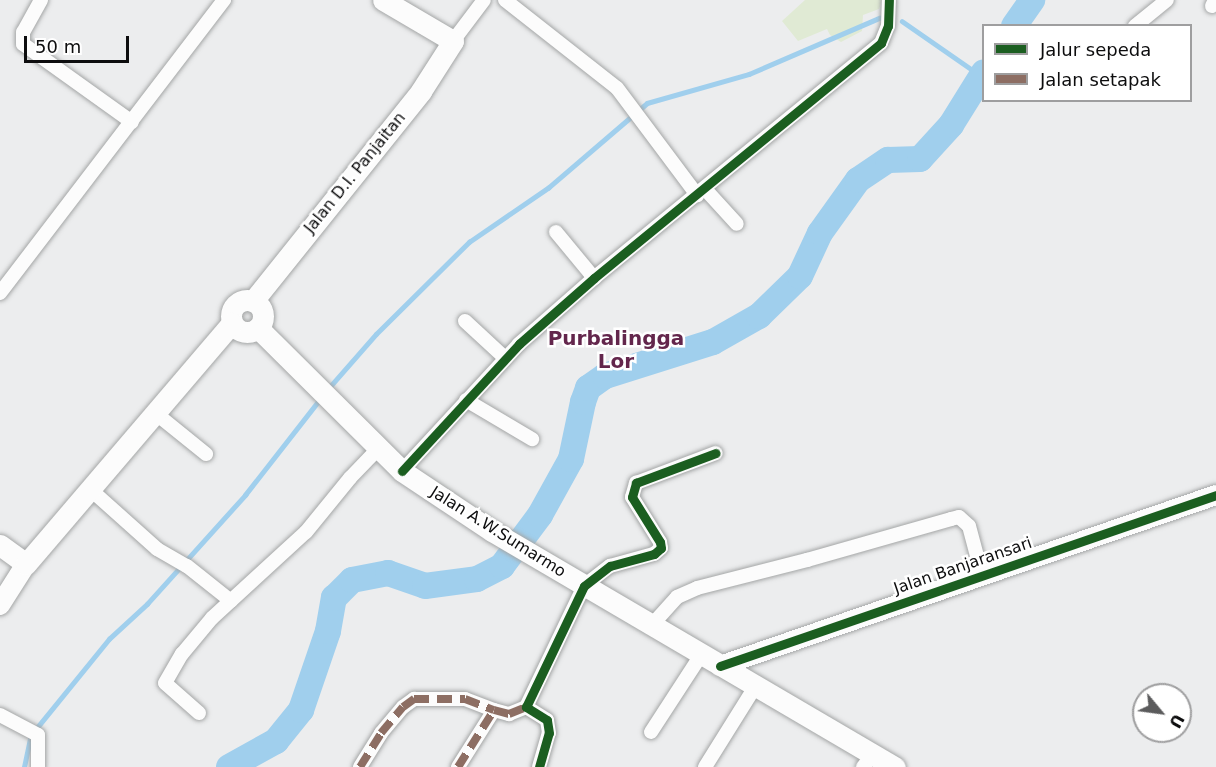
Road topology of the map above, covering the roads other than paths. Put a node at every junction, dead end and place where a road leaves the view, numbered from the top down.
1 (41, 0) edge
2 (224, 0) edge
3 (383, 0) edge
4 (484, 0) edge
5 (505, 0) edge
6 (1167, 0) edge
7 (889, 9) edge
8 (1137, 24) edge
9 (453, 42) junction
10 (132, 122) junction
11 (701, 192) junction
12 (737, 224) dead end
13 (556, 232) dead end
14 (594, 278) junction
15 (0, 293) edge
16 (253, 301) junction
17 (465, 321) dead end
18 (232, 323) junction
19 (258, 328) junction
20 (505, 358) junction
21 (466, 400) junction
22 (154, 412) junction
23 (532, 439) dead end
24 (378, 450) junction
25 (716, 453) dead end
26 (206, 454) dead end
27 (402, 471) junction
28 (90, 489) junction
29 (1216, 495) edge
30 (0, 545) edge
31 (26, 564) junction
32 (982, 575) junction
33 (584, 586) junction
34 (231, 601) junction
35 (0, 605) edge
36 (651, 626) junction
37 (701, 655) junction
38 (720, 666) junction
39 (755, 687) junction
40 (526, 707) junction
41 (494, 710) junction
42 (199, 713) dead end
43 (0, 715) edge
44 (651, 732) dead end
45 (868, 761) edge
46 (38, 767) edge
47 (360, 767) edge
48 (458, 767) edge
49 (539, 767) edge
50 (705, 767) edge
51 (895, 767) edge

1 - 10 street
2 - 10 street
3 - 9 main road
4 - 9 street
5 - 11 street
6 - 8 street
7 - 11 street
9 - 16 main road, Jalan D.I. Panjaitan
10 - 15 street
11 - 12 street
11 - 14 street
13 - 14 street
14 - 20 street
16 - 18 main road
16 - 19 main road
17 - 20 street
18 - 19 main road
18 - 22 main road
19 - 24 main road, Jalan A.W.Sumarmo
20 - 21 street
21 - 23 street
21 - 27 street
22 - 26 street
22 - 28 main road
24 - 27 main road, Jalan A.W.Sumarmo
24 - 34 street
25 - 33 street
27 - 33 main road, Jalan A.W.Sumarmo
28 - 31 main road
28 - 34 street
29 - 32 street, Jalan Banjaransari
30 - 31 main road
31 - 35 street
32 - 36 street
32 - 38 street, Jalan Banjaransari
33 - 36 main road, Jalan A.W.Sumarmo
33 - 40 street
34 - 42 street
36 - 37 main road, Jalan A.W.Sumarmo
37 - 38 main road, Jalan A.W.Sumarmo
37 - 44 street
38 - 39 main road, Jalan A.W.Sumarmo
39 - 45 main road, Jalan A.W.Sumarmo
39 - 50 street
40 - 41 street
40 - 49 street
41 - 47 street
41 - 48 street
43 - 46 street
45 - 51 main road, Jalan A.W.Sumarmo

